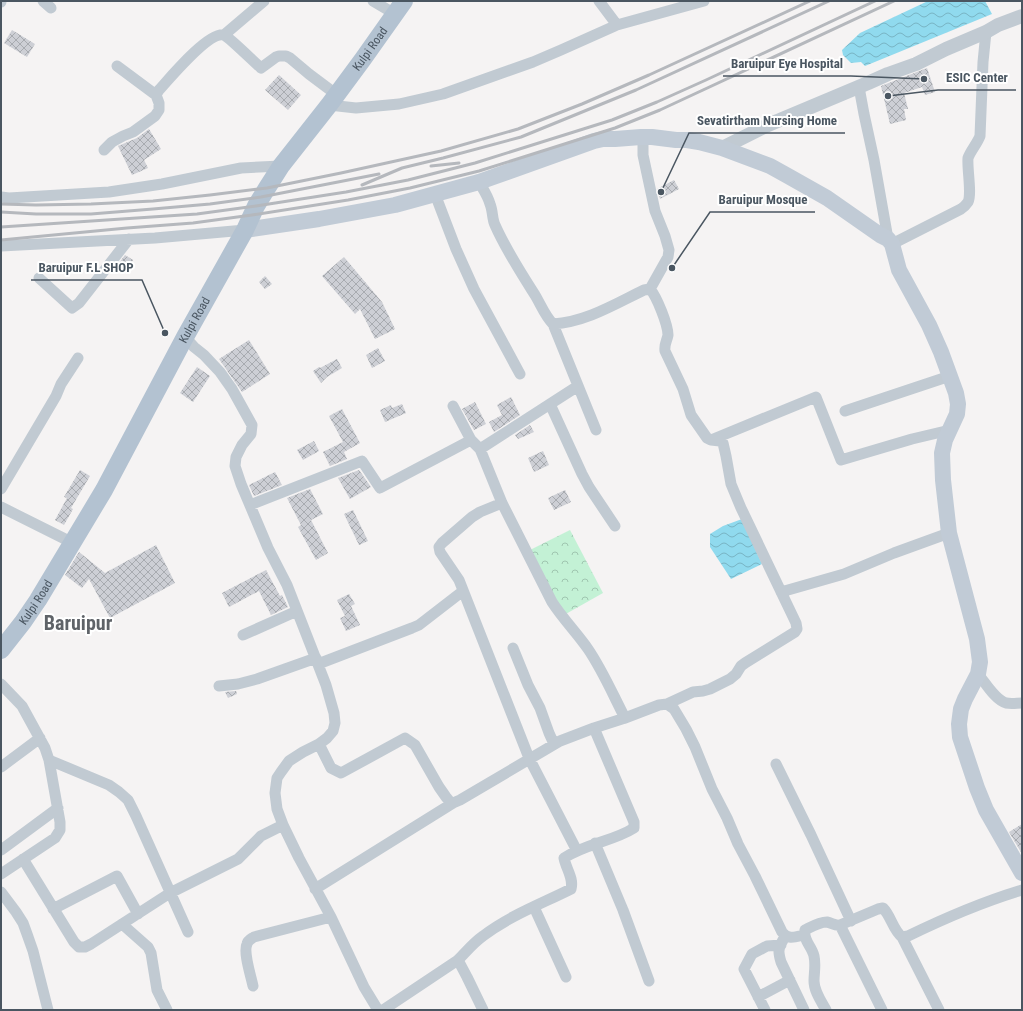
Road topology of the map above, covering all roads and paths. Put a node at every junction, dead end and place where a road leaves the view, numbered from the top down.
1 (264, 1) edge
2 (373, 1) edge
3 (599, 1) edge
4 (704, 1) edge
5 (399, 8) edge
6 (1022, 16) edge
7 (617, 25) junction
8 (986, 32) junction
9 (224, 35) junction
10 (117, 66) dead end
11 (860, 87) junction
12 (156, 95) junction
13 (333, 100) junction
14 (643, 137) junction
15 (722, 148) junction
16 (104, 150) dead end
17 (281, 166) junction
18 (479, 182) junction
19 (435, 194) junction
20 (1, 197) edge
21 (245, 230) junction
22 (129, 239) junction
23 (890, 242) junction
24 (1, 246) edge
25 (39, 278) dead end
26 (650, 289) junction
27 (553, 324) junction
28 (185, 337) junction
29 (78, 358) dead end
30 (520, 374) dead end
31 (950, 376) junction
32 (578, 386) junction
33 (550, 404) junction
34 (453, 406) dead end
35 (845, 411) dead end
36 (596, 430) dead end
37 (950, 430) junction
38 (471, 440) junction
39 (711, 440) junction
40 (480, 449) junction
41 (1, 489) edge
42 (502, 503) junction
43 (250, 505) junction
44 (1, 507) edge
45 (615, 526) dead end
46 (949, 533) junction
47 (73, 543) junction
48 (463, 591) junction
49 (781, 592) junction
50 (298, 611) junction
51 (243, 635) dead end
52 (513, 648) dead end
53 (1, 650) edge
54 (317, 661) junction
55 (978, 674) junction
56 (1, 684) edge
57 (219, 686) dead end
58 (1022, 702) edge
59 (667, 704) junction
60 (625, 718) junction
61 (594, 728) junction
62 (40, 738) junction
63 (319, 744) junction
64 (554, 744) junction
65 (530, 758) junction
66 (49, 760) junction
67 (776, 764) dead end
68 (1, 767) edge
69 (453, 803) junction
70 (58, 808) junction
71 (283, 825) junction
72 (595, 843) junction
73 (1, 850) edge
74 (577, 851) junction
75 (23, 860) junction
76 (1, 873) edge
77 (1022, 873) edge
78 (315, 889) junction
79 (1022, 890) edge
80 (1, 892) edge
81 (170, 893) junction
82 (534, 907) junction
83 (53, 909) junction
84 (138, 914) junction
85 (331, 917) junction
86 (851, 921) junction
87 (122, 924) junction
88 (840, 925) junction
89 (188, 932) dead end
90 (804, 935) junction
91 (902, 937) junction
92 (783, 940) junction
93 (458, 960) junction
94 (566, 977) dead end
95 (790, 980) junction
96 (649, 981) dead end
97 (253, 986) dead end
98 (758, 997) junction
99 (48, 1010) edge
100 (167, 1010) edge
101 (378, 1010) edge
102 (383, 1010) edge
103 (483, 1010) edge
104 (764, 1010) edge
105 (804, 1010) edge
106 (826, 1010) edge
107 (882, 1010) edge
108 (939, 1010) edge

1 - 9 street
2 - 5 street
3 - 7 street
4 - 7 street
5 - 13 main road, Kulpi Road
6 - 8 street
7 - 13 street
8 - 11 street
8 - 23 street
9 - 12 street
9 - 13 street
10 - 12 street
11 - 15 street
11 - 23 street
12 - 16 street
13 - 17 main road, Kulpi Road
14 - 15 main road
14 - 18 main road
14 - 26 street
15 - 23 main road
17 - 20 street
17 - 21 main road, Kulpi Road
18 - 19 main road
18 - 27 street
19 - 21 main road
19 - 30 street
21 - 22 street
21 - 28 main road, Kulpi Road
22 - 24 street
22 - 25 street
23 - 31 main road
26 - 27 street
26 - 39 street
27 - 32 street
28 - 43 street
28 - 47 main road, Kulpi Road
29 - 41 street
31 - 35 street
31 - 37 main road
32 - 33 street
32 - 36 street
33 - 40 street
33 - 45 street
34 - 38 street
37 - 39 street
37 - 46 main road
38 - 40 street
38 - 43 street
39 - 49 street
40 - 42 street
42 - 48 street
42 - 60 street
43 - 50 street
44 - 47 street
46 - 49 street
46 - 55 main road
47 - 53 main road, Kulpi Road
48 - 54 street
48 - 65 street
49 - 59 street
50 - 51 street
50 - 54 street
52 - 64 street
54 - 57 street
54 - 63 street
55 - 58 street
55 - 77 main road
56 - 62 street
59 - 60 street
59 - 92 street
60 - 61 street
61 - 64 street
61 - 72 street
62 - 66 street
62 - 68 street
63 - 69 street
63 - 71 street
64 - 65 street
65 - 69 street
65 - 74 street
66 - 70 street
66 - 81 street
67 - 86 street
69 - 78 street
70 - 73 street
70 - 75 street
71 - 78 street
71 - 81 street
72 - 74 street
72 - 96 street
74 - 82 street
75 - 76 street
75 - 83 street
78 - 85 street
79 - 91 street
80 - 99 street
81 - 84 street
81 - 89 street
82 - 93 street
82 - 94 street
83 - 84 street
83 - 87 street
84 - 87 street
85 - 97 street
85 - 101 street
86 - 88 street
86 - 91 street
87 - 100 street
88 - 90 street
88 - 107 street
90 - 92 street
90 - 106 street
91 - 108 street
92 - 95 street
92 - 98 street
93 - 102 street
93 - 103 street
95 - 98 street
95 - 105 street
98 - 104 street

